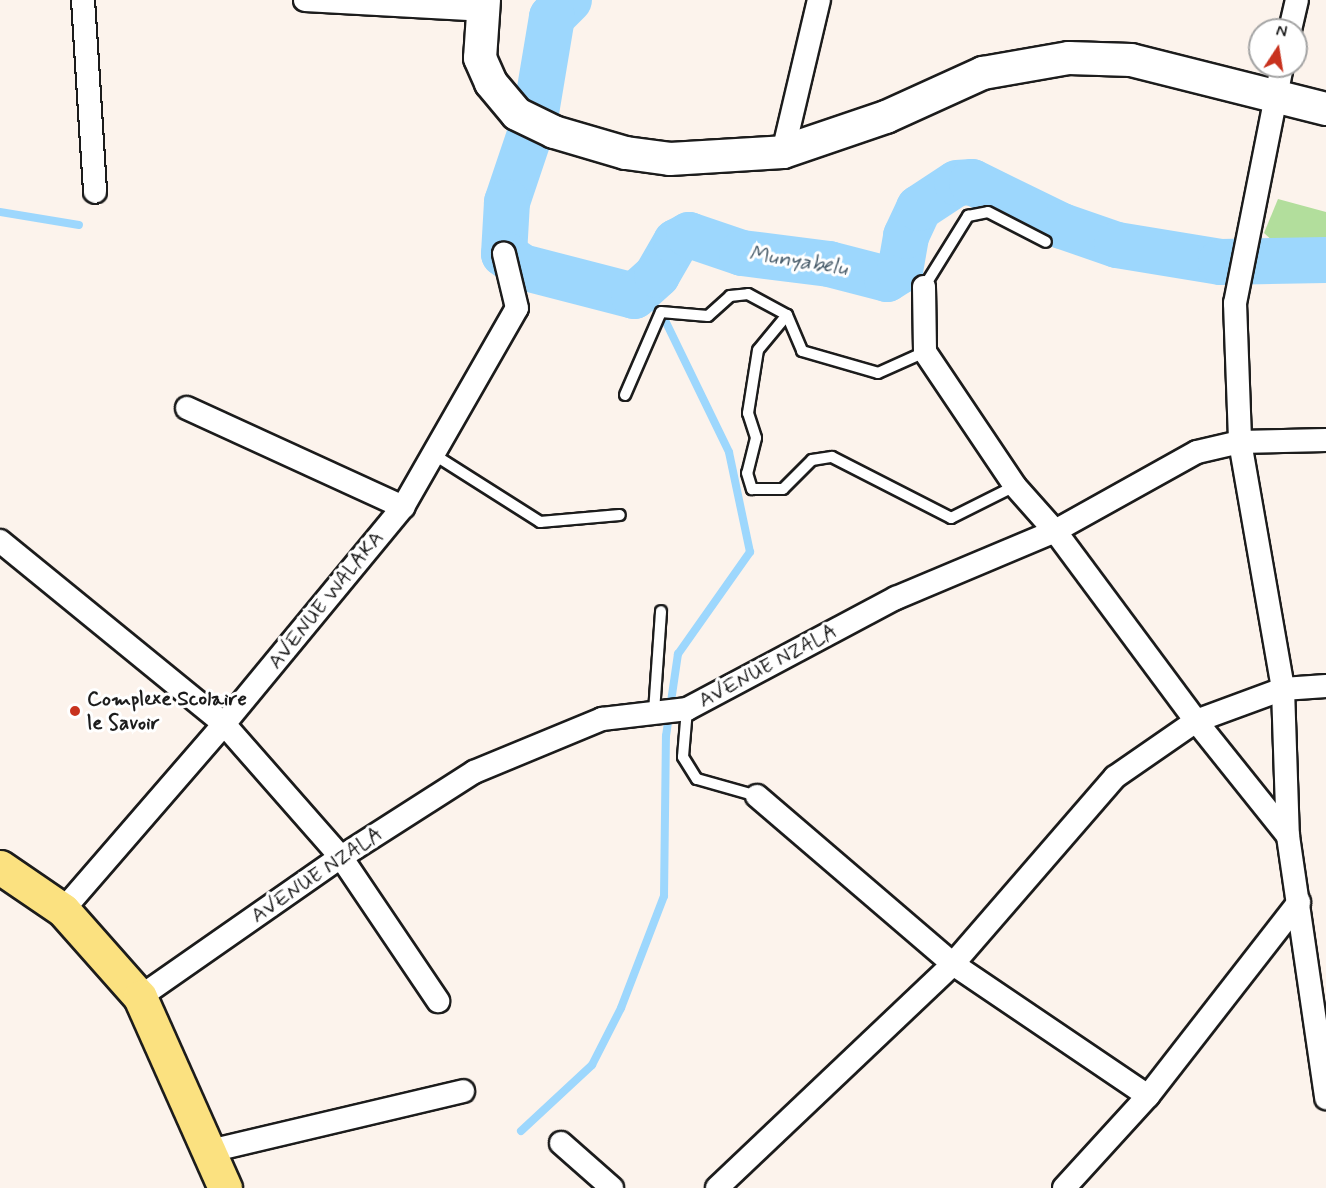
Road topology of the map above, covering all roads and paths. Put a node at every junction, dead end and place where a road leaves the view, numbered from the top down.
1 (83, 0) edge
2 (305, 0) edge
3 (819, 0) edge
4 (1297, 0) edge
5 (483, 5) edge
6 (1293, 18) edge
7 (1279, 80) edge
8 (1326, 109) edge
9 (783, 152) junction
10 (95, 192) dead end
11 (1046, 242) dead end
12 (504, 254) dead end
13 (924, 287) joint
14 (787, 315) junction
15 (924, 352) junction
16 (625, 395) dead end
17 (187, 408) dead end
18 (1326, 440) edge
19 (1240, 442) junction
20 (433, 454) junction
21 (1015, 486) junction
22 (402, 507) junction
23 (620, 515) dead end
24 (1055, 531) junction
25 (0, 541) edge
26 (661, 611) dead end
27 (1326, 686) edge
28 (1282, 689) junction
29 (670, 711) junction
30 (1196, 721) junction
31 (224, 724) junction
32 (757, 796) joint
33 (1288, 836) junction
34 (341, 857) junction
35 (0, 867) edge
36 (1299, 902) junction
37 (63, 910) junction
38 (952, 964) junction
39 (140, 997) junction
40 (438, 1001) dead end
41 (464, 1091) dead end
42 (1148, 1096) junction
43 (1326, 1098) edge
44 (561, 1143) dead end
45 (210, 1151) junction
46 (225, 1188) edge
47 (612, 1188) edge
48 (717, 1188) edge
49 (1064, 1188) edge

1 - 10 street
2 - 5 street
3 - 9 street
4 - 6 street
5 - 9 street
7 - 8 street
7 - 9 street
7 - 19 street
11 - 13 lane
12 - 20 street, AVENUE WALAKA
13 - 15 street
14 - 15 lane
14 - 16 lane
14 - 21 lane
15 - 21 street
17 - 22 street
18 - 19 street, AVENUE NZALA
19 - 24 street, AVENUE NZALA
19 - 28 street
20 - 22 street, AVENUE WALAKA
20 - 23 lane
21 - 24 street
22 - 31 street, AVENUE WALAKA
24 - 29 street, AVENUE NZALA
24 - 30 street
25 - 31 street
26 - 29 lane
27 - 28 street
28 - 30 street
28 - 33 street
29 - 32 lane
29 - 34 street, AVENUE NZALA
30 - 33 street
30 - 38 street
31 - 34 street
31 - 37 street, AVENUE WALAKA
32 - 38 street
33 - 36 street
34 - 39 street, AVENUE NZALA
34 - 40 street
35 - 37 highway
36 - 42 street
36 - 43 street
37 - 39 highway
38 - 42 street
38 - 48 street
39 - 45 highway
41 - 45 street
42 - 49 street
44 - 47 street
45 - 46 highway

